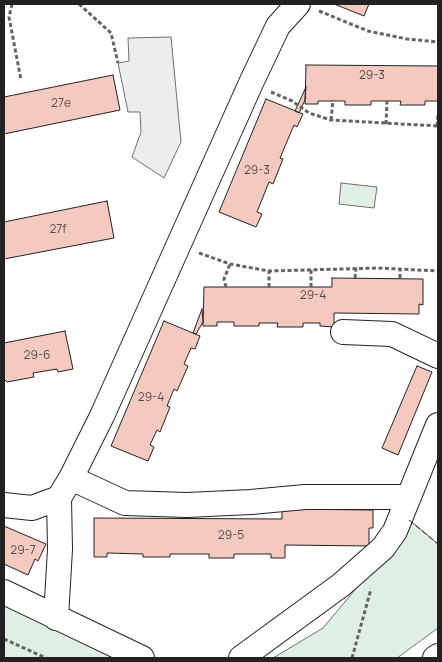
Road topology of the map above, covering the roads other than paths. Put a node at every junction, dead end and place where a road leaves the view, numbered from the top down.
1 (308, 7) edge
2 (344, 332) dead end
3 (438, 356) edge
4 (438, 425) edge
5 (70, 478) junction
6 (409, 497) junction
7 (59, 498) junction
8 (4, 505) edge
9 (4, 592) edge
10 (56, 618) junction
11 (438, 656) edge
12 (142, 658) edge
13 (241, 658) edge
14 (435, 658) edge

1 - 5 street
2 - 3 street
4 - 6 street
5 - 6 street
5 - 7 street
6 - 13 street
7 - 8 street
7 - 10 street
9 - 10 street
10 - 12 street
11 - 14 street

